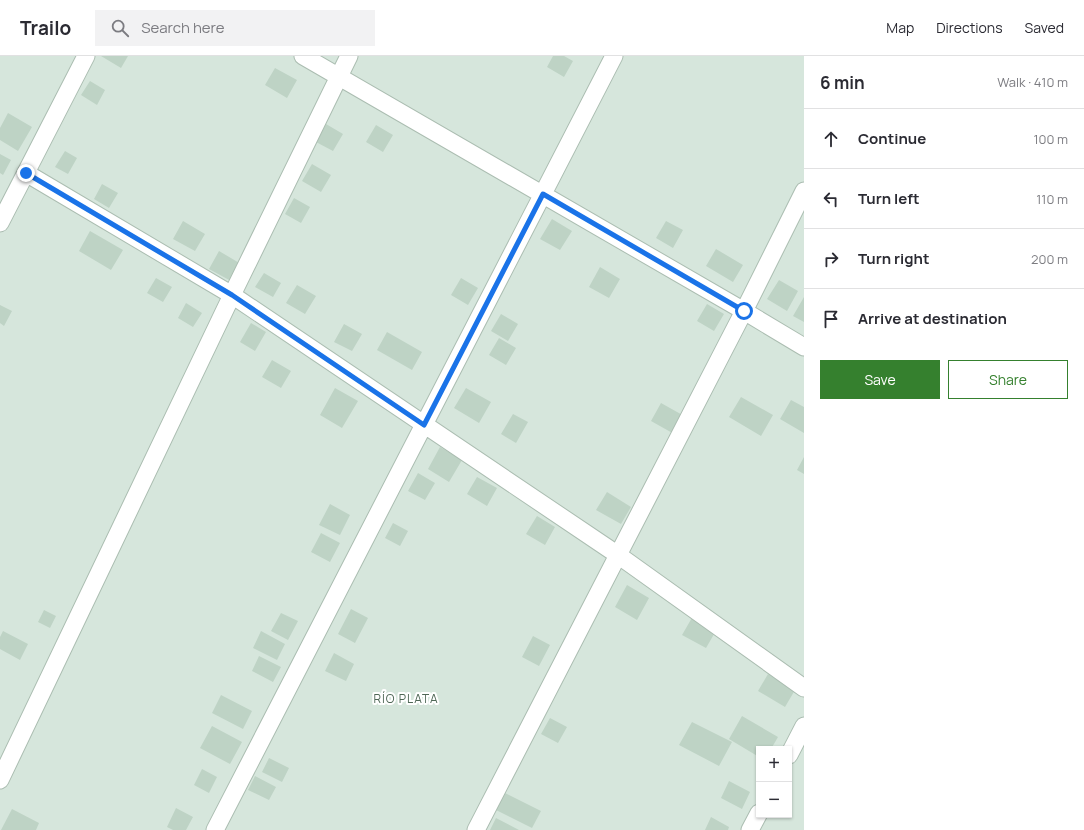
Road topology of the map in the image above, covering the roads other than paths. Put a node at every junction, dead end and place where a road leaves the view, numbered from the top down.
1 (86, 56) edge
2 (303, 56) edge
3 (349, 56) edge
4 (614, 56) edge
5 (339, 76) junction
6 (26, 173) junction
7 (804, 191) edge
8 (543, 194) junction
9 (0, 223) edge
10 (232, 295) junction
11 (744, 311) junction
12 (804, 348) edge
13 (424, 425) junction
14 (618, 555) junction
15 (804, 688) edge
16 (804, 726) edge
17 (792, 749) edge
18 (0, 780) edge
19 (756, 818) edge
20 (215, 830) edge
21 (476, 830) edge
22 (750, 830) edge

1 - 6 street
2 - 5 street
3 - 5 street
4 - 8 street
5 - 8 street
5 - 10 street
6 - 9 street
6 - 10 street
7 - 11 street
8 - 11 street
8 - 13 street
10 - 13 street
10 - 18 street
11 - 12 street
11 - 14 street
13 - 14 street
13 - 20 street
14 - 15 street
14 - 21 street
16 - 17 street
19 - 22 street

